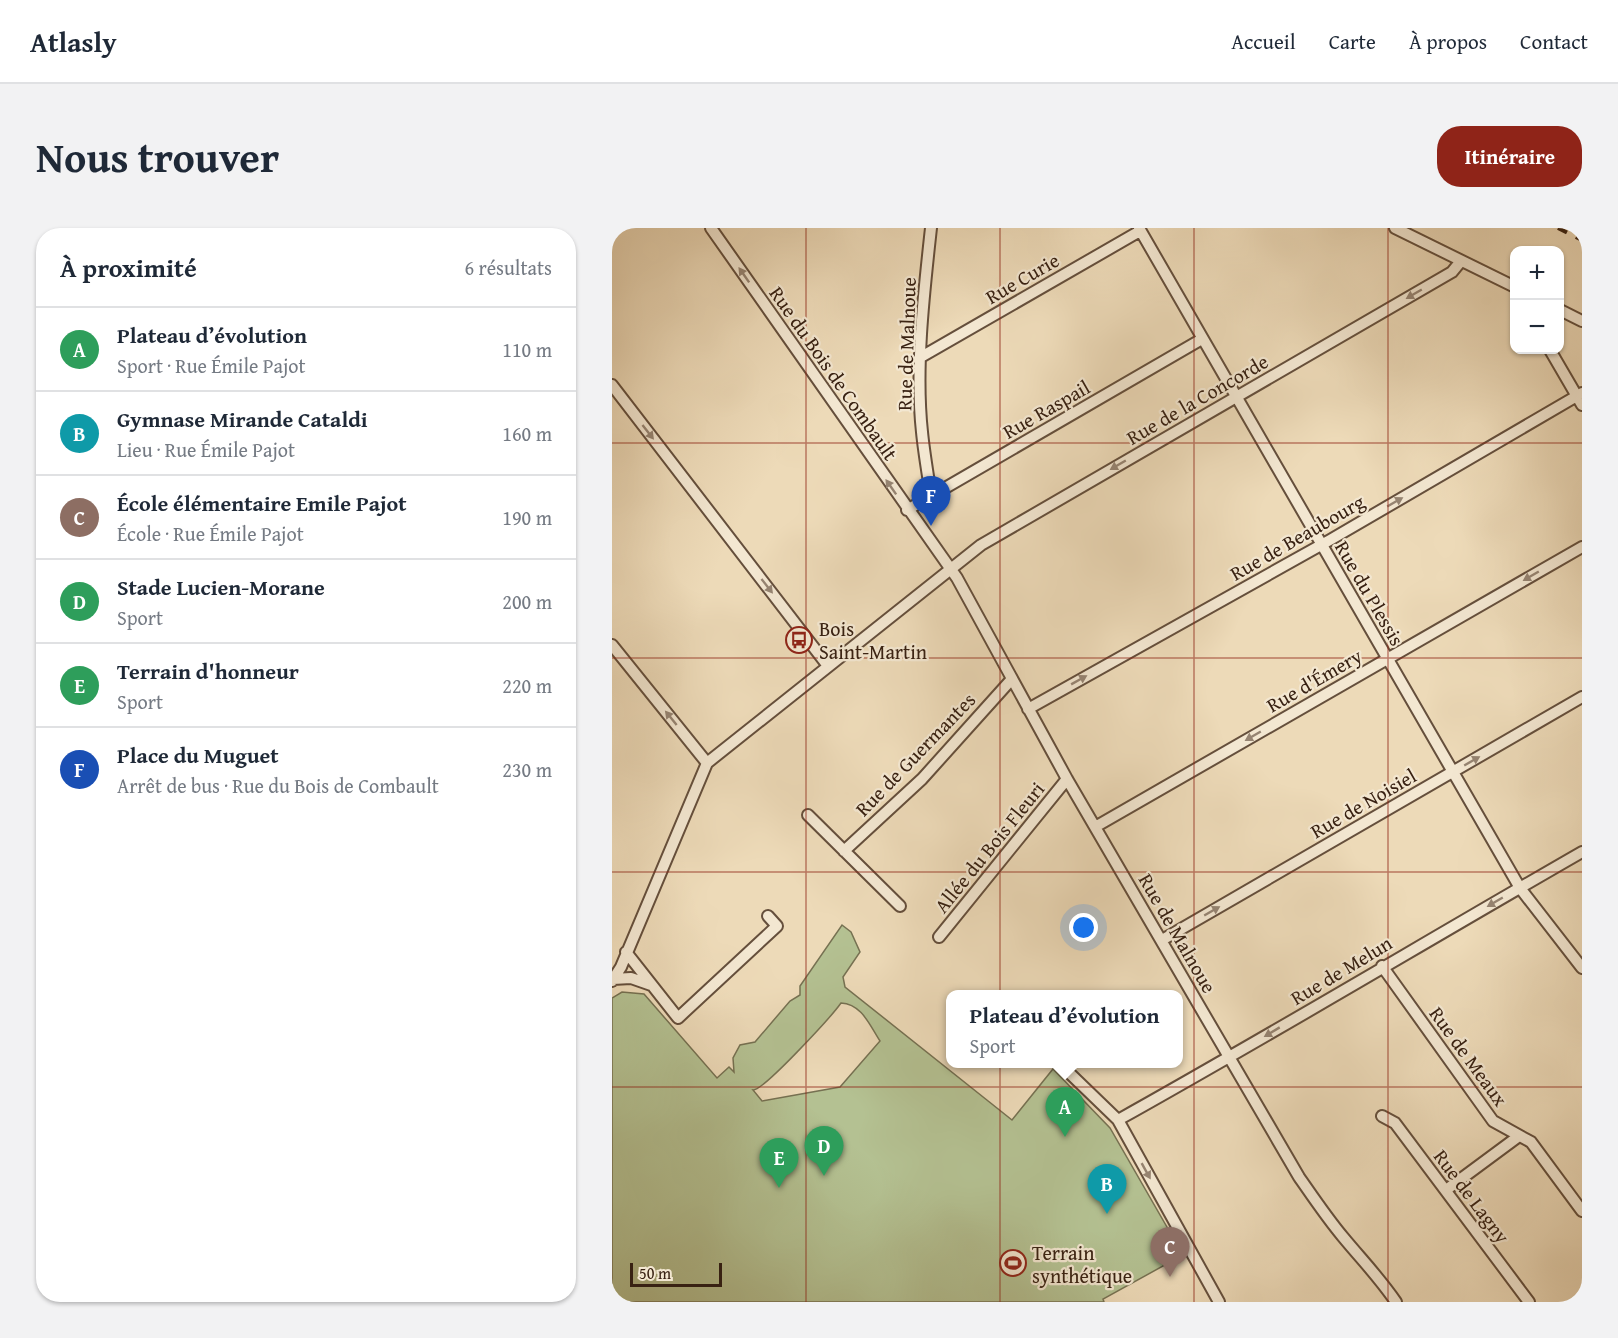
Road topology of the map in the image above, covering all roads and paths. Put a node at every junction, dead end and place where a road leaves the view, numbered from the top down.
1 (711, 228) edge
2 (931, 228) edge
3 (1395, 228) edge
4 (1139, 230) edge
5 (1461, 261) junction
6 (1510, 285) edge
7 (1564, 312) edge
8 (1582, 321) edge
9 (1202, 339) junction
10 (1552, 354) edge
11 (921, 357) junction
12 (612, 385) edge
13 (1235, 397) junction
14 (1580, 398) edge
15 (931, 496) junction
16 (907, 510) junction
17 (1321, 544) junction
18 (1582, 547) edge
19 (950, 568) junction
20 (612, 645) edge
21 (1386, 658) junction
22 (828, 666) junction
23 (1011, 680) junction
24 (1582, 698) edge
25 (1028, 709) junction
26 (707, 764) junction
27 (1452, 772) junction
28 (1067, 779) junction
29 (808, 815) dead end
30 (1095, 827) junction
31 (844, 851) junction
32 (1582, 852) edge
33 (1520, 888) junction
34 (900, 906) dead end
35 (768, 916) dead end
36 (939, 937) dead end
37 (1162, 940) junction
38 (626, 952) junction
39 (1382, 966) junction
40 (1582, 968) edge
41 (613, 980) edge
42 (651, 985) junction
43 (1229, 1058) junction
44 (1064, 1068) edge
45 (1382, 1116) dead end
46 (1118, 1120) junction
47 (1519, 1136) junction
48 (1446, 1190) junction
49 (1582, 1211) edge
50 (1220, 1302) edge
51 (1396, 1302) edge
52 (1529, 1302) edge

16 -> 1 street, Rue du Bois de Combault
2 - 11 street, Rue de Malnoue
3 - 5 street
4 - 9 street, Rue du Plessis
4 - 11 street, Rue Curie
5 - 6 street
5 -> 13 street, Rue de la Concorde
7 - 8 street
9 - 13 street, Rue du Plessis
9 - 15 street, Rue Raspail
10 - 14 street
11 - 15 street, Rue de Malnoue
12 -> 22 street
13 - 17 street, Rue du Plessis
13 -> 19 street, Rue de la Concorde
17 -> 14 street, Rue de Beaubourg
15 - 16 street, Rue Raspail
16 - 19 street, Rue du Bois de Combault
17 - 21 street, Rue du Plessis
25 -> 17 street, Rue de Beaubourg
18 -> 21 street, Rue d'Émery
19 - 22 street, Rue de la Concorde
19 - 23 street, Rue de Malnoue
26 -> 20 street
21 - 27 street, Rue du Plessis
21 -> 30 street, Rue d'Émery
22 - 26 street, Rue de la Concorde
23 - 25 street, Rue de Malnoue
23 - 31 street, Rue de Guermantes
27 -> 24 street, Rue de Noisiel
25 - 28 street, Rue de Malnoue
26 - 38 street
27 - 33 street, Rue du Plessis
37 -> 27 street, Rue de Noisiel
28 - 30 street, Rue de Malnoue
28 - 36 street, Allée du Bois Fleuri
29 - 31 street
30 - 37 street, Rue de Malnoue
31 - 34 street
32 - 33 street, Rue de Melun
33 -> 39 street, Rue de Melun
33 - 40 street, Rue du Plessis
35 - 42 street
37 - 43 street, Rue de Malnoue
38 - 41 street
38 - 42 street
39 -> 43 street, Rue de Melun
39 - 47 street, Rue de Meaux
41 - 42 street
43 - 46 street, Rue de Melun
43 - 51 street, Rue de Malnoue
44 - 46 street
45 - 48 street, Rue de Lagny
46 -> 50 street
47 - 48 street
47 - 49 street, Rue de Meaux
48 - 52 street, Rue de Lagny

